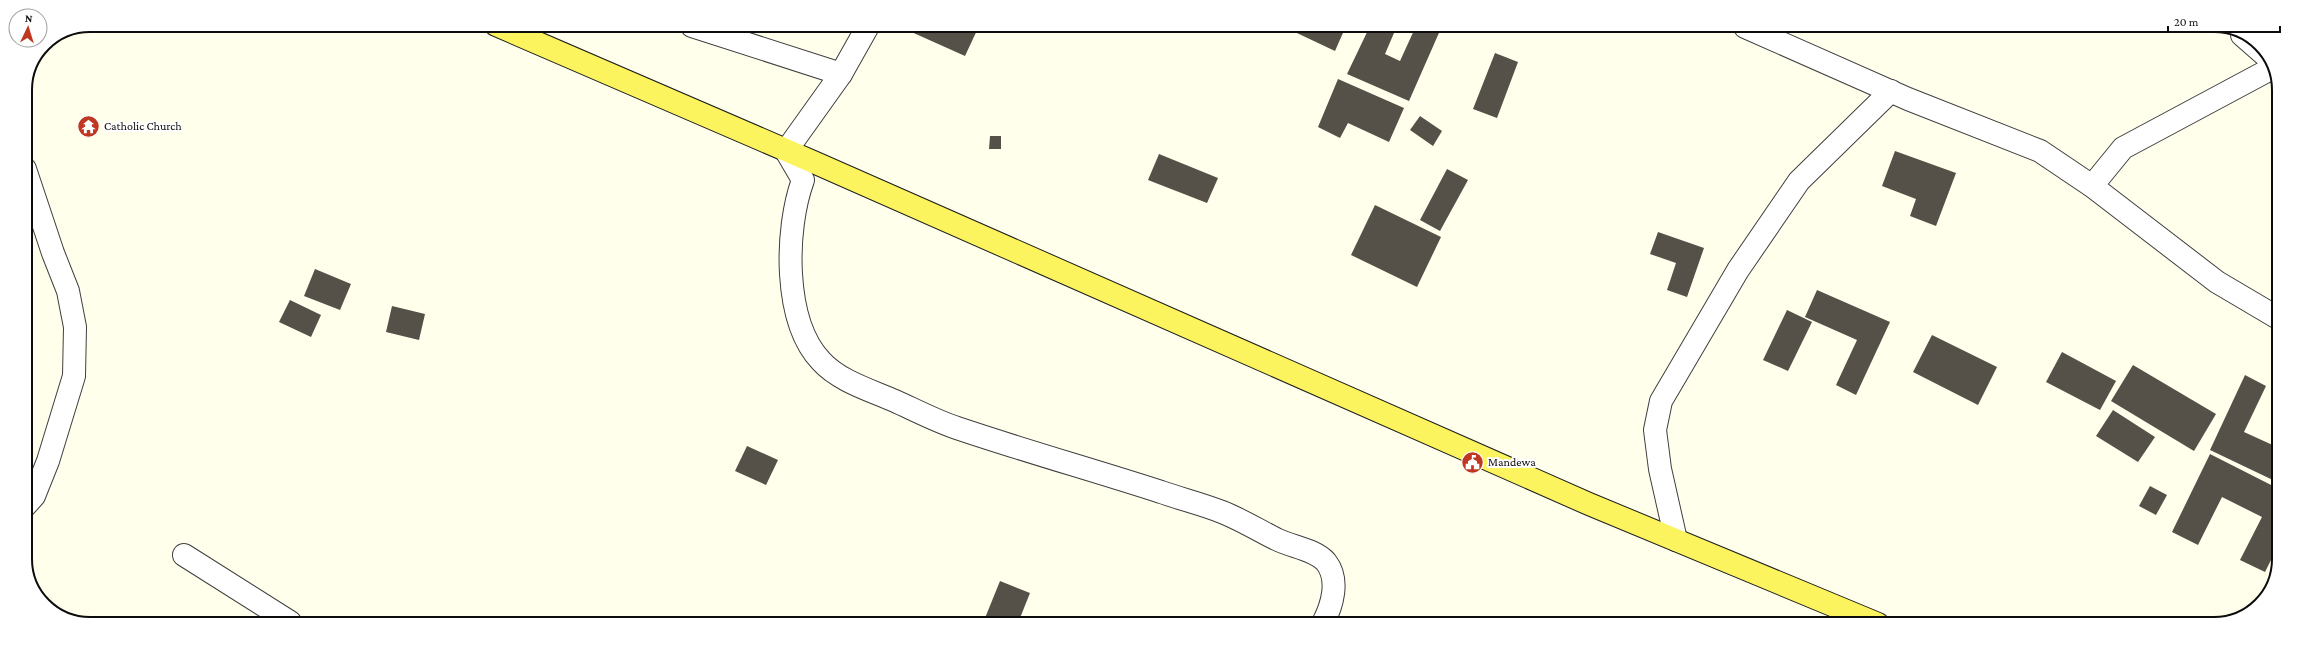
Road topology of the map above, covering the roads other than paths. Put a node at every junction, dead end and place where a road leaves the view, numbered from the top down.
1 (512, 32) edge
2 (711, 32) edge
3 (865, 32) edge
4 (1756, 32) edge
5 (2269, 71) edge
6 (841, 74) junction
7 (1892, 91) junction
8 (786, 151) junction
9 (2092, 186) junction
10 (32, 190) edge
11 (2272, 314) edge
12 (32, 498) edge
13 (1676, 540) junction
14 (184, 555) dead end
15 (282, 617) edge
16 (1326, 617) edge
17 (1861, 617) edge

1 - 8 main road
2 - 6 street
3 - 6 street
4 - 7 street
5 - 9 street
6 - 8 street
7 - 9 street
7 - 13 street
8 - 13 main road
8 - 16 street
9 - 11 street
10 - 12 street
13 - 17 main road
14 - 15 street

